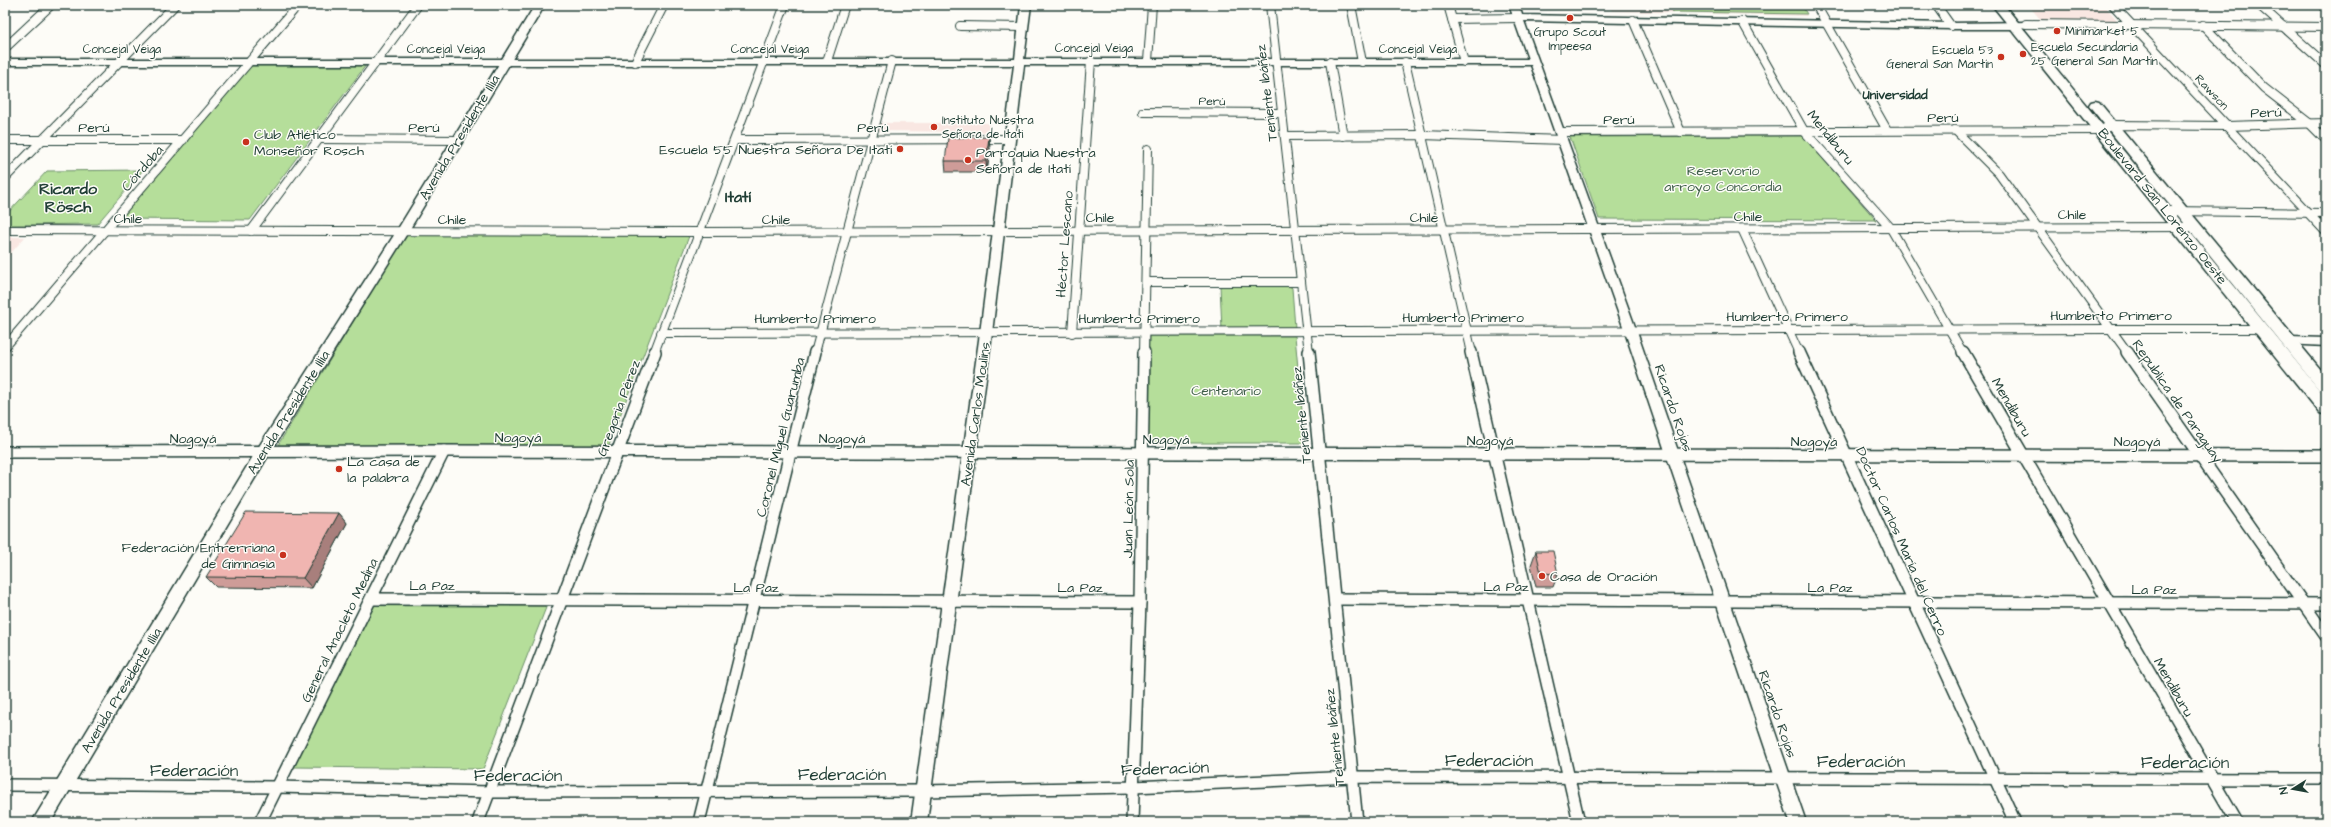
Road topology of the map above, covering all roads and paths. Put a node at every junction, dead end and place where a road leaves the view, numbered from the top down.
1 (51, 5) edge
2 (174, 5) edge
3 (298, 5) edge
4 (418, 5) edge
5 (540, 5) edge
6 (664, 5) edge
7 (785, 5) edge
8 (846, 5) edge
9 (1026, 5) edge
10 (1152, 5) edge
11 (1270, 5) edge
12 (1351, 5) edge
13 (1448, 5) edge
14 (1514, 5) edge
15 (1816, 5) edge
16 (1936, 5) edge
17 (1998, 5) edge
18 (2010, 5) edge
19 (2113, 5) edge
20 (2259, 5) edge
21 (1518, 18) junction
22 (1452, 19) junction
23 (1633, 20) junction
24 (1742, 21) junction
25 (1826, 22) junction
26 (2131, 24) junction
27 (2021, 25) junction
28 (2203, 25) junction
29 (960, 26) dead end
30 (1951, 26) junction
31 (2281, 26) junction
32 (1023, 27) junction
33 (2326, 27) edge
34 (5, 48) edge
35 (1019, 60) junction
36 (827, 61) junction
37 (892, 61) junction
38 (1091, 61) junction
39 (1148, 61) junction
40 (5, 62) edge
41 (119, 62) junction
42 (249, 62) junction
43 (376, 62) junction
44 (504, 62) junction
45 (635, 62) junction
46 (766, 62) junction
47 (1277, 62) junction
48 (1330, 62) junction
49 (1362, 62) junction
50 (1405, 62) junction
51 (1464, 62) junction
52 (1534, 62) junction
53 (2326, 65) edge
54 (1143, 112) dead end
55 (1282, 113) junction
56 (2309, 123) junction
57 (2326, 123) edge
58 (2227, 126) junction
59 (2106, 128) junction
60 (1887, 130) junction
61 (1955, 130) junction
62 (1804, 131) junction
63 (1681, 132) junction
64 (1422, 135) junction
65 (1285, 136) junction
66 (1343, 136) junction
67 (1561, 136) junction
68 (1010, 139) junction
69 (5, 140) edge
70 (44, 140) junction
71 (183, 140) junction
72 (319, 140) junction
73 (457, 140) junction
74 (736, 140) junction
75 (870, 140) junction
76 (2326, 140) edge
77 (1148, 149) dead end
78 (5, 178) edge
79 (2167, 211) junction
80 (2182, 211) junction
81 (2309, 213) junction
82 (2326, 213) edge
83 (1890, 227) junction
84 (2037, 227) junction
85 (2180, 227) junction
86 (2195, 227) junction
87 (1595, 229) junction
88 (1742, 229) junction
89 (5, 230) edge
90 (998, 230) junction
91 (1078, 230) junction
92 (1146, 230) junction
93 (1294, 230) junction
94 (1444, 230) junction
95 (251, 231) junction
96 (104, 232) junction
97 (402, 232) junction
98 (700, 232) junction
99 (846, 232) junction
100 (2326, 232) edge
101 (1146, 282) junction
102 (1301, 282) junction
103 (2111, 329) junction
104 (1790, 331) junction
105 (1951, 331) junction
106 (1146, 332) junction
107 (1307, 332) junction
108 (1468, 332) junction
109 (1631, 332) junction
110 (2264, 332) junction
111 (661, 333) junction
112 (820, 333) junction
113 (986, 333) junction
114 (1072, 333) junction
115 (2289, 341) junction
116 (2326, 342) edge
117 (5, 347) edge
118 (2326, 387) edge
119 (2326, 409) edge
120 (444, 451) junction
121 (5, 452) edge
122 (263, 452) junction
123 (617, 452) junction
124 (790, 452) junction
125 (970, 452) junction
126 (1143, 453) junction
127 (1319, 453) junction
128 (1496, 454) junction
129 (1672, 454) junction
130 (1847, 455) junction
131 (2024, 455) junction
132 (2198, 455) junction
133 (2326, 456) edge
134 (371, 599) junction
135 (1335, 599) junction
136 (561, 601) junction
137 (1529, 601) junction
138 (753, 602) junction
139 (950, 602) junction
140 (1140, 602) junction
141 (1723, 602) junction
142 (1914, 602) junction
143 (2109, 604) junction
144 (2303, 604) junction
145 (2326, 604) edge
146 (2326, 636) edge
147 (1352, 777) junction
148 (1569, 778) junction
149 (1783, 778) junction
150 (1995, 778) junction
151 (2212, 779) junction
152 (2326, 779) edge
153 (5, 785) edge
154 (63, 786) junction
155 (277, 787) junction
156 (1132, 787) junction
157 (707, 790) junction
158 (923, 791) junction
159 (490, 792) junction
160 (41, 822) edge
161 (260, 822) edge
162 (478, 822) edge
163 (698, 822) edge
164 (919, 822) edge
165 (1132, 822) edge
166 (1357, 822) edge
167 (1579, 822) edge
168 (1798, 822) edge
169 (2015, 822) edge
170 (2237, 822) edge

1 - 34 street
2 - 41 street
3 - 42 street, Córdoba
4 - 43 street
5 - 44 main road, Avenida Presidente Illia
6 - 45 street
7 - 46 street, Gregoria Pérez
8 - 36 street
9 - 32 street, Avenida Carlos Moulins
10 - 39 street
11 - 47 street, Teniente Ibáñez
12 - 49 street
13 - 22 street
14 - 21 street, Ricardo Rojas
15 - 25 street
16 - 30 street
17 - 27 main road, Boulevard San Lorenzo Oeste
18 - 27 main road, Boulevard San Lorenzo Oeste
19 - 26 street, Rawson
20 - 31 street
21 - 22 street
21 - 23 street
21 - 52 street, Ricardo Rojas
22 - 51 street
23 - 24 street
23 - 63 street
24 - 25 street
24 - 62 street, Mendiburu
25 - 30 street
25 - 60 street
26 - 27 street
26 - 28 street
26 - 58 street, Rawson
27 - 30 street
27 - 59 main road, Boulevard San Lorenzo Oeste
28 - 31 street
28 - 56 street
29 - 32 street
31 - 33 street
31 - 53 street
32 - 35 street, Avenida Carlos Moulins
35 - 37 street, Concejal Veiga
35 - 38 street, Concejal Veiga
35 - 68 street, Avenida Carlos Moulins
36 - 37 street, Concejal Veiga
36 - 46 street, Concejal Veiga
37 - 75 street, Coronel Miguel Guarumba
38 - 39 street, Concejal Veiga
38 - 91 street, Héctor Lescano
39 - 47 street, Concejal Veiga
40 - 41 street, Concejal Veiga
41 - 42 street, Concejal Veiga
41 - 70 street
42 - 43 street, Concejal Veiga
42 - 71 street, Córdoba
43 - 44 street, Concejal Veiga
43 - 72 street
44 - 45 street, Concejal Veiga
44 - 73 main road, Avenida Presidente Illia
45 - 46 street, Concejal Veiga
46 - 74 street, Gregoria Pérez
47 - 48 street, Concejal Veiga
47 - 55 street, Teniente Ibáñez
48 - 49 street, Concejal Veiga
48 - 66 street
49 - 50 street, Concejal Veiga
50 - 51 street, Concejal Veiga
50 - 64 street
51 - 52 street, Concejal Veiga
52 - 67 street, Ricardo Rojas
54 - 55 street, Perú
55 - 65 street, Teniente Ibáñez
56 - 57 street, Perú
56 - 58 street, Perú
56 - 76 street
58 - 59 street, Perú
58 - 81 street, Rawson
59 - 61 street, Perú
59 - 79 main road, Boulevard San Lorenzo Oeste
59 - 80 main road, Boulevard San Lorenzo Oeste
60 - 61 street, Perú
60 - 62 street, Perú
61 - 84 street, Republica de Paraguay
62 - 63 street, Perú
62 - 83 street, Mendiburu
63 - 67 street, Perú
64 - 66 street, Perú
64 - 67 street, Perú
64 - 94 street
65 - 66 street, Perú
65 - 93 street, Teniente Ibáñez
67 - 87 street, Ricardo Rojas
68 - 75 street, Perú
68 - 90 street, Avenida Carlos Moulins
69 - 70 street, Perú
70 - 71 street, Perú
70 - 78 street
71 - 96 street, Córdoba
72 - 73 street, Perú
72 - 95 street
73 - 97 main road, Avenida Presidente Illia
74 - 75 street, Perú
74 - 98 street, Gregoria Pérez
75 - 99 street, Coronel Miguel Guarumba
77 - 92 street, Juan León Sola
79 - 80 street
79 - 85 main road, Boulevard San Lorenzo Oeste
80 - 81 street
80 - 86 main road, Boulevard San Lorenzo Oeste
81 - 82 street
81 - 100 street, Rawson
83 - 84 street, Chile
83 - 88 street, Chile
83 - 105 street, Mendiburu
84 - 85 street, Chile
84 - 103 street, Republica de Paraguay
85 - 86 street, Chile
85 - 110 main road, Boulevard San Lorenzo Oeste
86 - 115 main road, Boulevard San Lorenzo Oeste
87 - 88 street, Chile
87 - 94 street, Chile
87 - 109 street, Ricardo Rojas
88 - 104 street, Doctor Carlos María del Cerro
89 - 96 street, Chile
90 - 91 street, Chile
90 - 99 street, Chile
90 - 113 street, Avenida Carlos Moulins
91 - 92 street, Chile
91 - 114 street, Héctor Lescano
92 - 93 street, Chile
92 - 101 street, Juan León Sola
93 - 94 street, Chile
93 - 102 street, Teniente Ibáñez
94 - 108 street
95 - 96 street, Chile
95 - 97 street, Chile
96 - 117 street, Córdoba
97 - 98 street, Chile
97 - 122 main road, Avenida Presidente Illia
98 - 99 street, Chile
98 - 111 street, Gregoria Pérez
99 - 112 street, Coronel Miguel Guarumba
101 - 102 street
101 - 106 street, Juan León Sola
102 - 107 street, Teniente Ibáñez
103 - 105 street, Humberto Primero
103 - 110 street, Humberto Primero
103 - 132 street, Republica de Paraguay
104 - 105 street, Humberto Primero
104 - 109 street, Humberto Primero
104 - 130 street, Doctor Carlos María del Cerro
105 - 131 street, Mendiburu
106 - 107 street, Humberto Primero
106 - 114 street, Humberto Primero
106 - 126 street, Juan León Sola
107 - 108 street, Humberto Primero
107 - 127 street, Teniente Ibáñez
108 - 109 street, Humberto Primero
108 - 128 street
109 - 129 street, Ricardo Rojas
110 - 115 street, Humberto Primero
110 - 119 main road, Boulevard San Lorenzo Oeste
111 - 112 street, Humberto Primero
111 - 123 street, Gregoria Pérez
112 - 113 street, Humberto Primero
112 - 124 street, Coronel Miguel Guarumba
113 - 114 street, Humberto Primero
113 - 125 street, Avenida Carlos Moulins
115 - 116 street
115 - 118 main road, Boulevard San Lorenzo Oeste
120 - 122 street, Nogoyá
120 - 123 street, Nogoyá
120 - 134 street, General Anacleto Medina
121 - 122 street, Nogoyá
122 - 154 main road, Avenida Presidente Illia
123 - 124 street, Nogoyá
123 - 136 street, Gregoria Pérez
124 - 125 street, Nogoyá
124 - 138 street, Coronel Miguel Guarumba
125 - 126 street, Nogoyá
125 - 139 street, Avenida Carlos Moulins
126 - 127 street, Nogoyá
126 - 140 street, Juan León Sola
127 - 128 street, Nogoyá
127 - 135 street, Teniente Ibáñez
128 - 129 street, Nogoyá
128 - 137 street
129 - 130 street, Nogoyá
129 - 141 street, Ricardo Rojas
130 - 131 street, Nogoyá
130 - 142 street, Doctor Carlos María del Cerro
131 - 132 street, Nogoyá
131 - 143 street, Mendiburu
132 - 133 street, Nogoyá
132 - 144 street, Republica de Paraguay
134 - 136 street, La Paz
134 - 155 street, General Anacleto Medina
135 - 137 street, La Paz
135 - 147 street, Teniente Ibáñez
136 - 138 street, La Paz
136 - 159 street, Gregoria Pérez
137 - 141 street, La Paz
137 - 148 street
138 - 139 street, La Paz
138 - 157 street, Coronel Miguel Guarumba
139 - 140 street, La Paz
139 - 158 street, Avenida Carlos Moulins
140 - 156 street, Juan León Sola
141 - 142 street, La Paz
141 - 149 street, Ricardo Rojas
142 - 143 street, La Paz
142 - 150 street, Doctor Carlos María del Cerro
143 - 144 street, La Paz
143 - 151 street, Mendiburu
144 - 145 street, La Paz
144 - 146 street, Republica de Paraguay
147 - 148 street, Federación
147 - 156 street, Federación
147 - 166 street, Teniente Ibáñez
148 - 149 street, Federación
148 - 167 street
149 - 150 street, Federación
149 - 168 street, Ricardo Rojas
150 - 151 street, Federación
150 - 169 street, Doctor Carlos María del Cerro
151 - 152 street, Federación
151 - 170 street, Mendiburu
153 - 154 street, Federación
154 - 155 street, Federación
154 - 160 main road, Avenida Presidente Illia
155 - 159 street, Federación
155 - 161 street, General Anacleto Medina
156 - 158 street, Federación
156 - 165 street, Juan León Sola
157 - 158 street, Federación
157 - 159 street, Federación
157 - 163 street, Coronel Miguel Guarumba
158 - 164 street, Avenida Carlos Moulins
159 - 162 street, Gregoria Pérez

